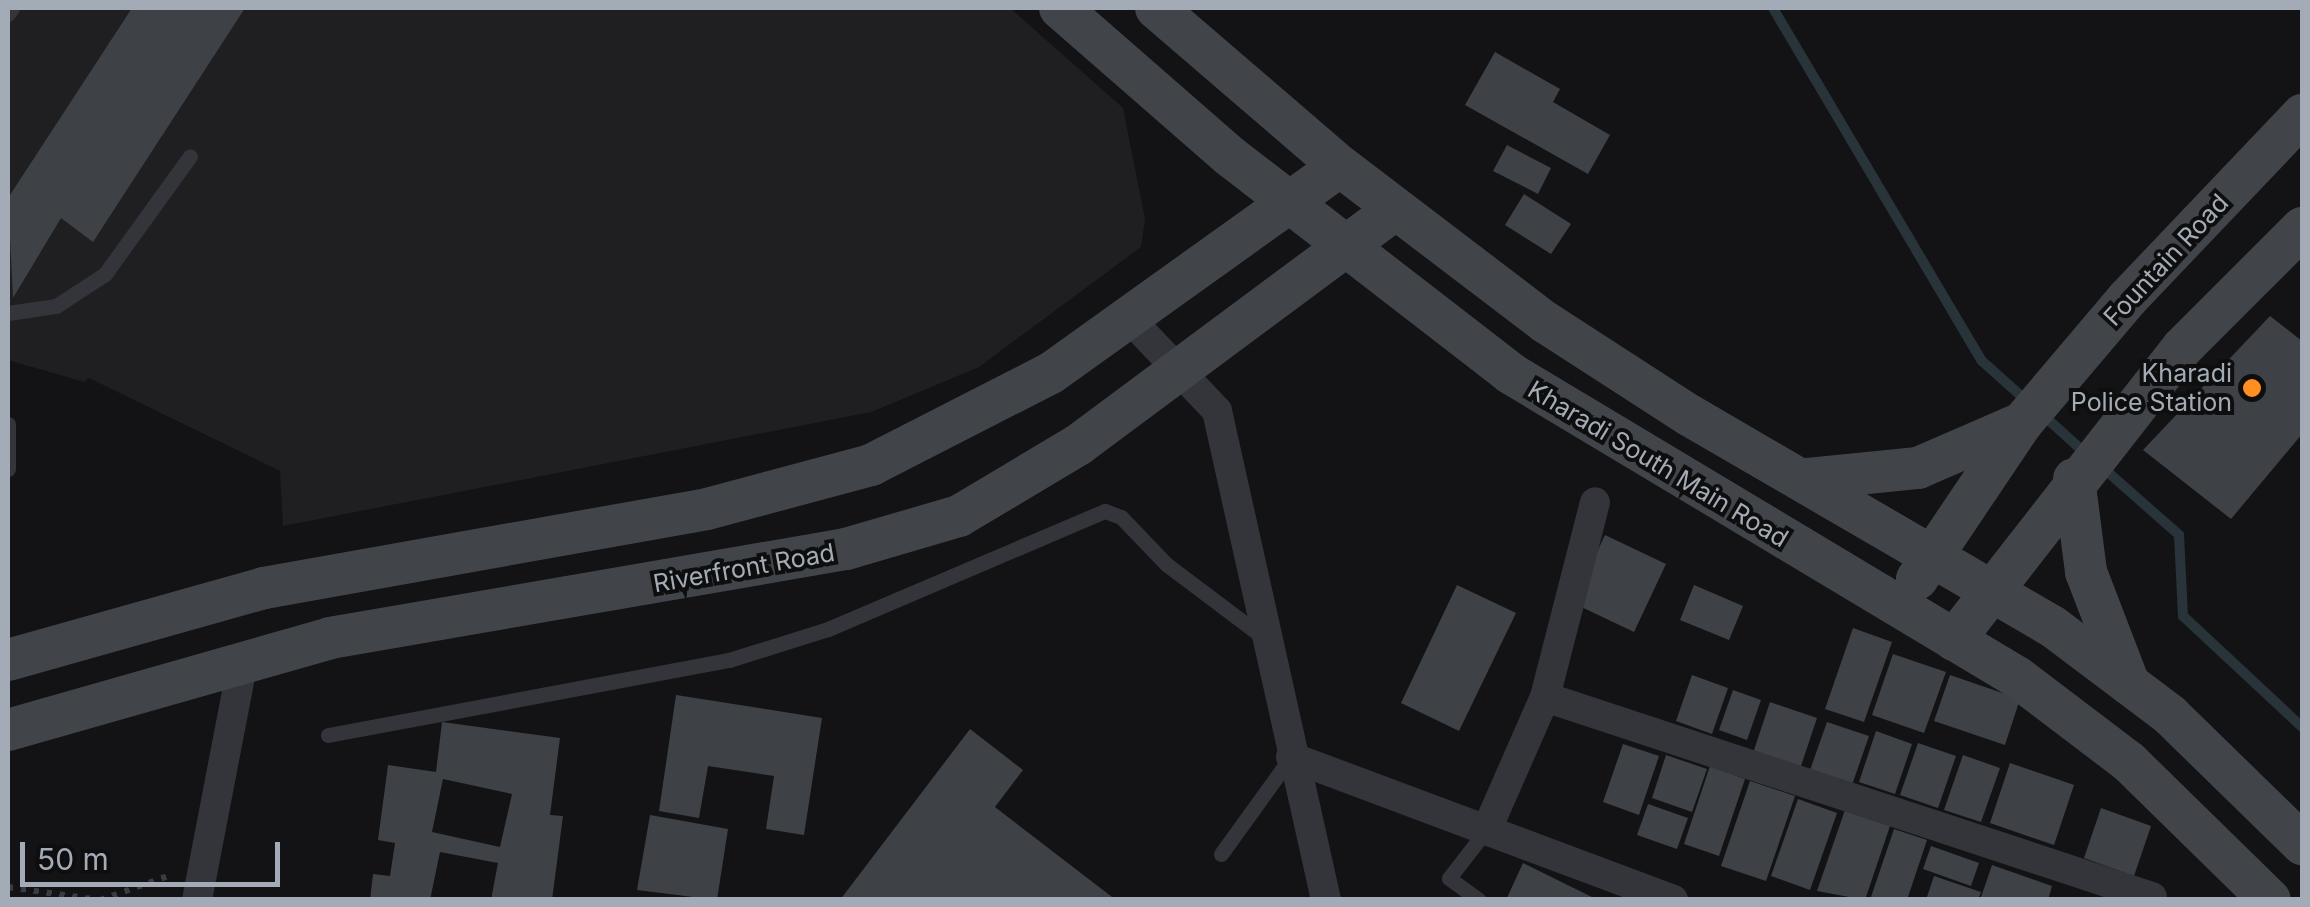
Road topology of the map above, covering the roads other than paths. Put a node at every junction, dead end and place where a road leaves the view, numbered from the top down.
1 (12, 8) edge
2 (1060, 8) edge
3 (1156, 8) edge
4 (8, 14) edge
5 (2302, 116) edge
6 (190, 156) dead end
7 (1340, 166) junction
8 (1285, 200) junction
9 (1395, 210) junction
10 (2302, 228) edge
11 (1342, 246) junction
12 (8, 313) edge
13 (1127, 316) junction
14 (1178, 365) junction
15 (2025, 419) junction
16 (8, 424) edge
17 (8, 469) edge
18 (2079, 473) junction
19 (1808, 479) junction
20 (1595, 502) dead end
21 (1934, 556) junction
22 (1990, 590) junction
23 (1897, 607) junction
24 (1263, 637) junction
25 (1954, 640) junction
26 (8, 660) edge
27 (243, 660) junction
28 (2129, 684) junction
29 (1544, 697) junction
30 (8, 730) edge
31 (328, 735) dead end
32 (1291, 757) junction
33 (1487, 830) junction
34 (2302, 844) edge
35 (1220, 854) dead end
36 (200, 888) edge
37 (2152, 897) dead end
38 (1326, 900) edge
39 (1479, 900) edge
40 (1673, 900) edge
41 (2270, 900) edge

1 - 4 lane
2 - 8 street, Kharadi South Main Road
3 - 7 street
5 - 15 street, Fountain Road
6 - 12 lane
7 - 8 street
7 - 9 street
8 - 11 street, Kharadi South Main Road
8 - 13 street
9 - 11 street, Riverfront Road
9 - 19 street
10 - 18 street
11 - 14 street, Riverfront Road
11 - 23 street, Kharadi South Main Road
13 - 14 street
13 - 26 street
14 - 24 street
14 - 27 street, Riverfront Road
15 - 19 street
15 - 21 street, Fountain Road
16 - 17 lane
18 - 22 street
18 - 28 street
19 - 21 street
20 - 29 street
21 - 22 street
21 - 23 street, Fountain Road
22 - 25 street
22 - 28 street
23 - 25 street, Kharadi South Main Road
24 - 31 lane
24 - 32 street
25 - 41 street, Kharadi South Main Road
27 - 30 street, Riverfront Road
27 - 36 street
28 - 34 street
29 - 33 street
29 - 37 street
32 - 33 street
32 - 35 lane
32 - 38 street
33 - 39 lane
33 - 40 street

